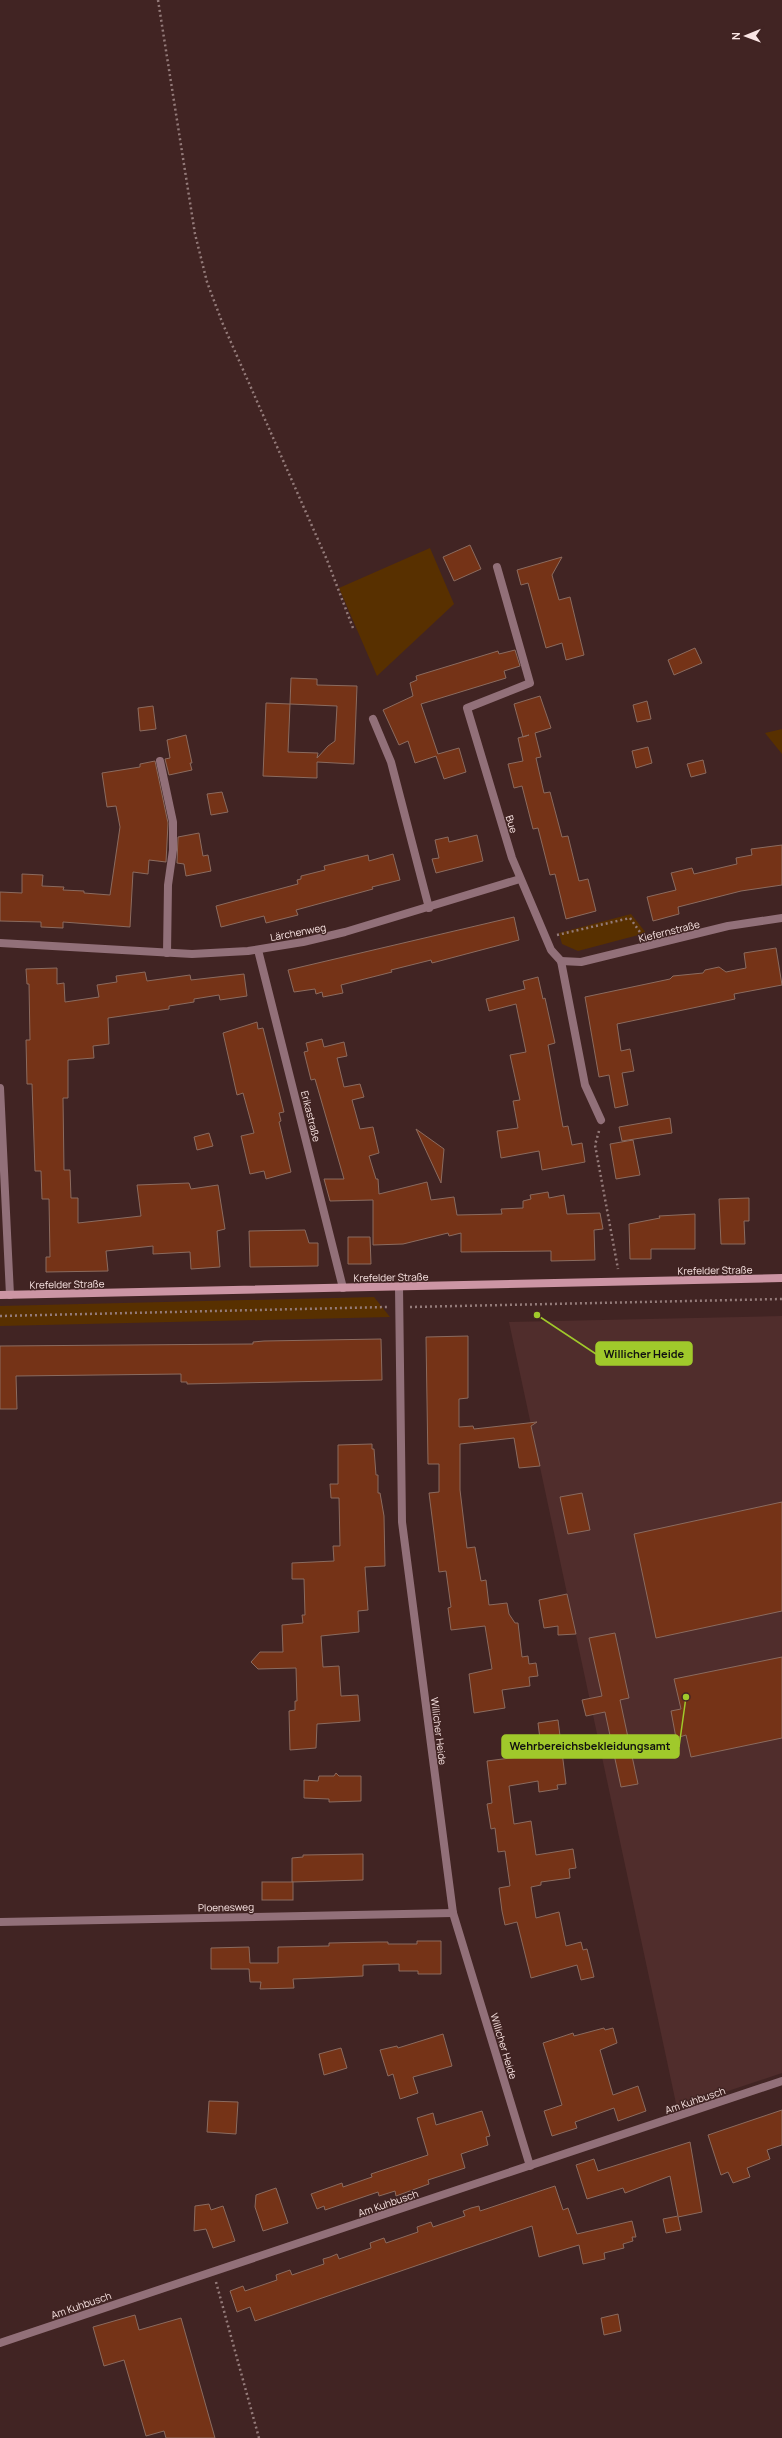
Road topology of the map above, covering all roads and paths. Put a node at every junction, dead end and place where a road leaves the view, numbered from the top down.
1 (158, 0) edge
2 (497, 567) dead end
3 (354, 628) dead end
4 (373, 719) dead end
5 (160, 761) dead end
6 (520, 878) junction
7 (429, 908) junction
8 (782, 918) edge
9 (546, 937) junction
10 (0, 944) edge
11 (649, 946) junction
12 (258, 950) junction
13 (167, 953) junction
14 (561, 961) junction
15 (0, 1088) edge
16 (601, 1120) joint
17 (782, 1278) edge
18 (620, 1282) junction
19 (399, 1287) junction
20 (343, 1288) junction
21 (0, 1295) edge
22 (10, 1295) junction
23 (0, 1312) edge
24 (0, 1316) edge
25 (453, 1912) junction
26 (0, 1922) edge
27 (782, 2081) edge
28 (530, 2166) junction
29 (214, 2272) junction
30 (0, 2344) edge
31 (259, 2438) edge

1 - 3 path
2 - 6 street, Bue
4 - 7 street
5 - 13 street
6 - 7 street, Lärchenweg
6 - 9 street, Bue
7 - 12 street, Lärchenweg
8 - 11 street, Kiefernstraße
9 - 11 path
9 - 14 street, Bue
10 - 13 street, Lärchenweg
11 - 14 street, Kiefernstraße
12 - 13 street, Lärchenweg
12 - 20 street, Erikastraße
14 - 16 street, Bue
15 - 22 street
16 - 18 path
17 - 18 main road, Krefelder Straße
18 - 19 main road, Krefelder Straße
19 - 20 main road, Krefelder Straße
19 - 25 street, Willicher Heide
20 - 22 main road, Krefelder Straße
21 - 22 main road, Krefelder Straße
23 - 24 path
25 - 26 street, Ploenesweg
25 - 28 street, Willicher Heide
27 - 28 street, Am Kuhbusch
28 - 29 street, Am Kuhbusch
29 - 30 street, Am Kuhbusch
29 - 31 path

